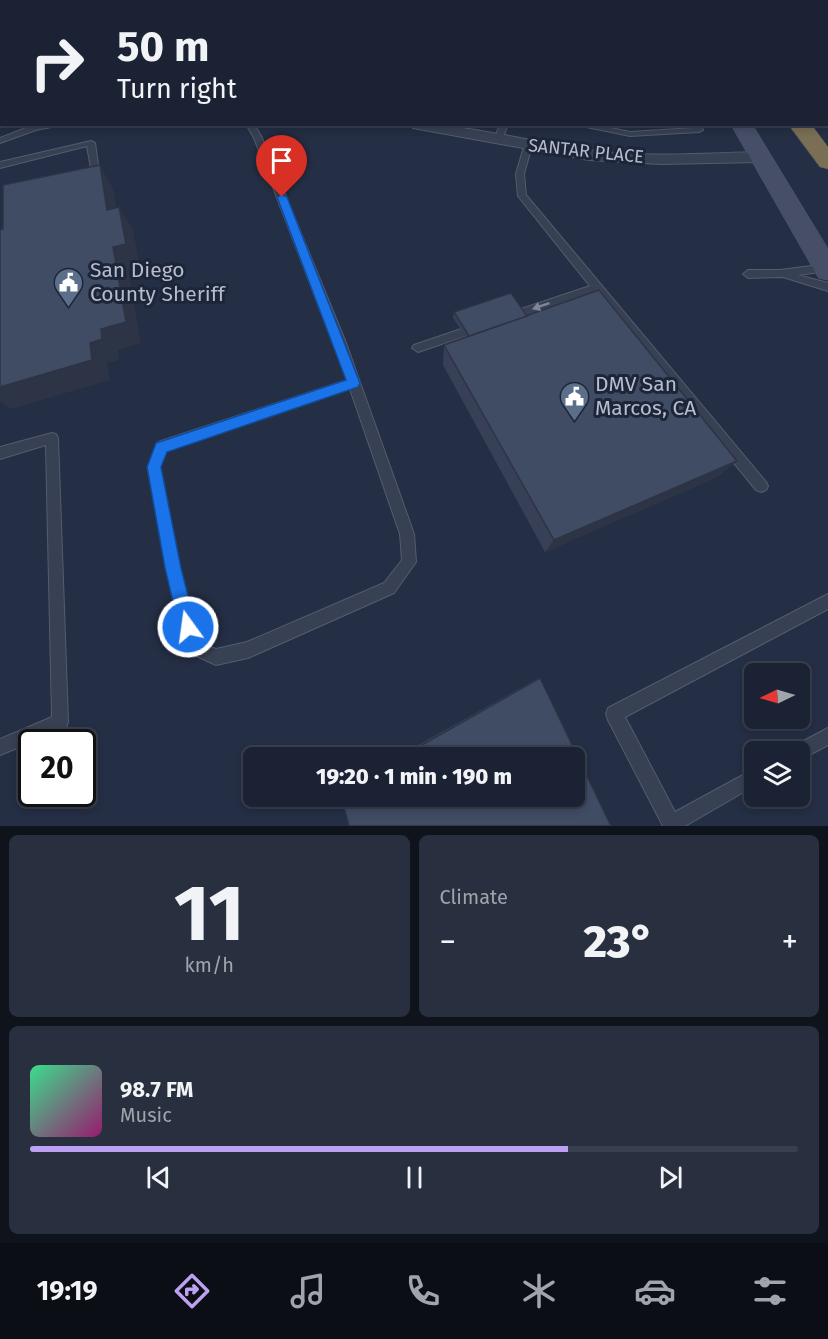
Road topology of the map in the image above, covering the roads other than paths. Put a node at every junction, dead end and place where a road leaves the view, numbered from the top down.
1 (48, 126) edge
2 (251, 126) edge
3 (424, 126) edge
4 (503, 126) edge
5 (587, 126) edge
6 (697, 126) edge
7 (742, 126) edge
8 (801, 126) edge
9 (498, 140) junction
10 (0, 141) edge
11 (528, 145) junction
12 (761, 156) junction
13 (828, 162) edge
14 (0, 165) edge
15 (75, 174) edge
16 (748, 274) dead end
17 (780, 274) junction
18 (828, 275) edge
19 (597, 287) junction
20 (418, 348) dead end
21 (354, 383) junction
22 (0, 453) edge
23 (761, 486) dead end
24 (828, 602) edge
25 (828, 736) edge
26 (810, 746) edge
27 (0, 747) edge
28 (744, 783) edge
29 (672, 825) edge

1 - 10 lane
2 - 21 lane
3 - 9 street, SANTAR PLACE
4 - 9 lane
5 - 6 lane
7 - 12 main road
8 - 13 highway
9 - 11 street, SANTAR PLACE
11 - 12 street, SANTAR PLACE
11 - 19 lane
12 - 18 main road
14 - 15 lane
16 - 17 lane
17 - 18 lane
17 - 18 lane
19 -> 20 lane
19 - 23 lane
21 - 21 lane
22 - 27 lane
24 - 29 lane
25 - 26 lane
28 - 29 lane

